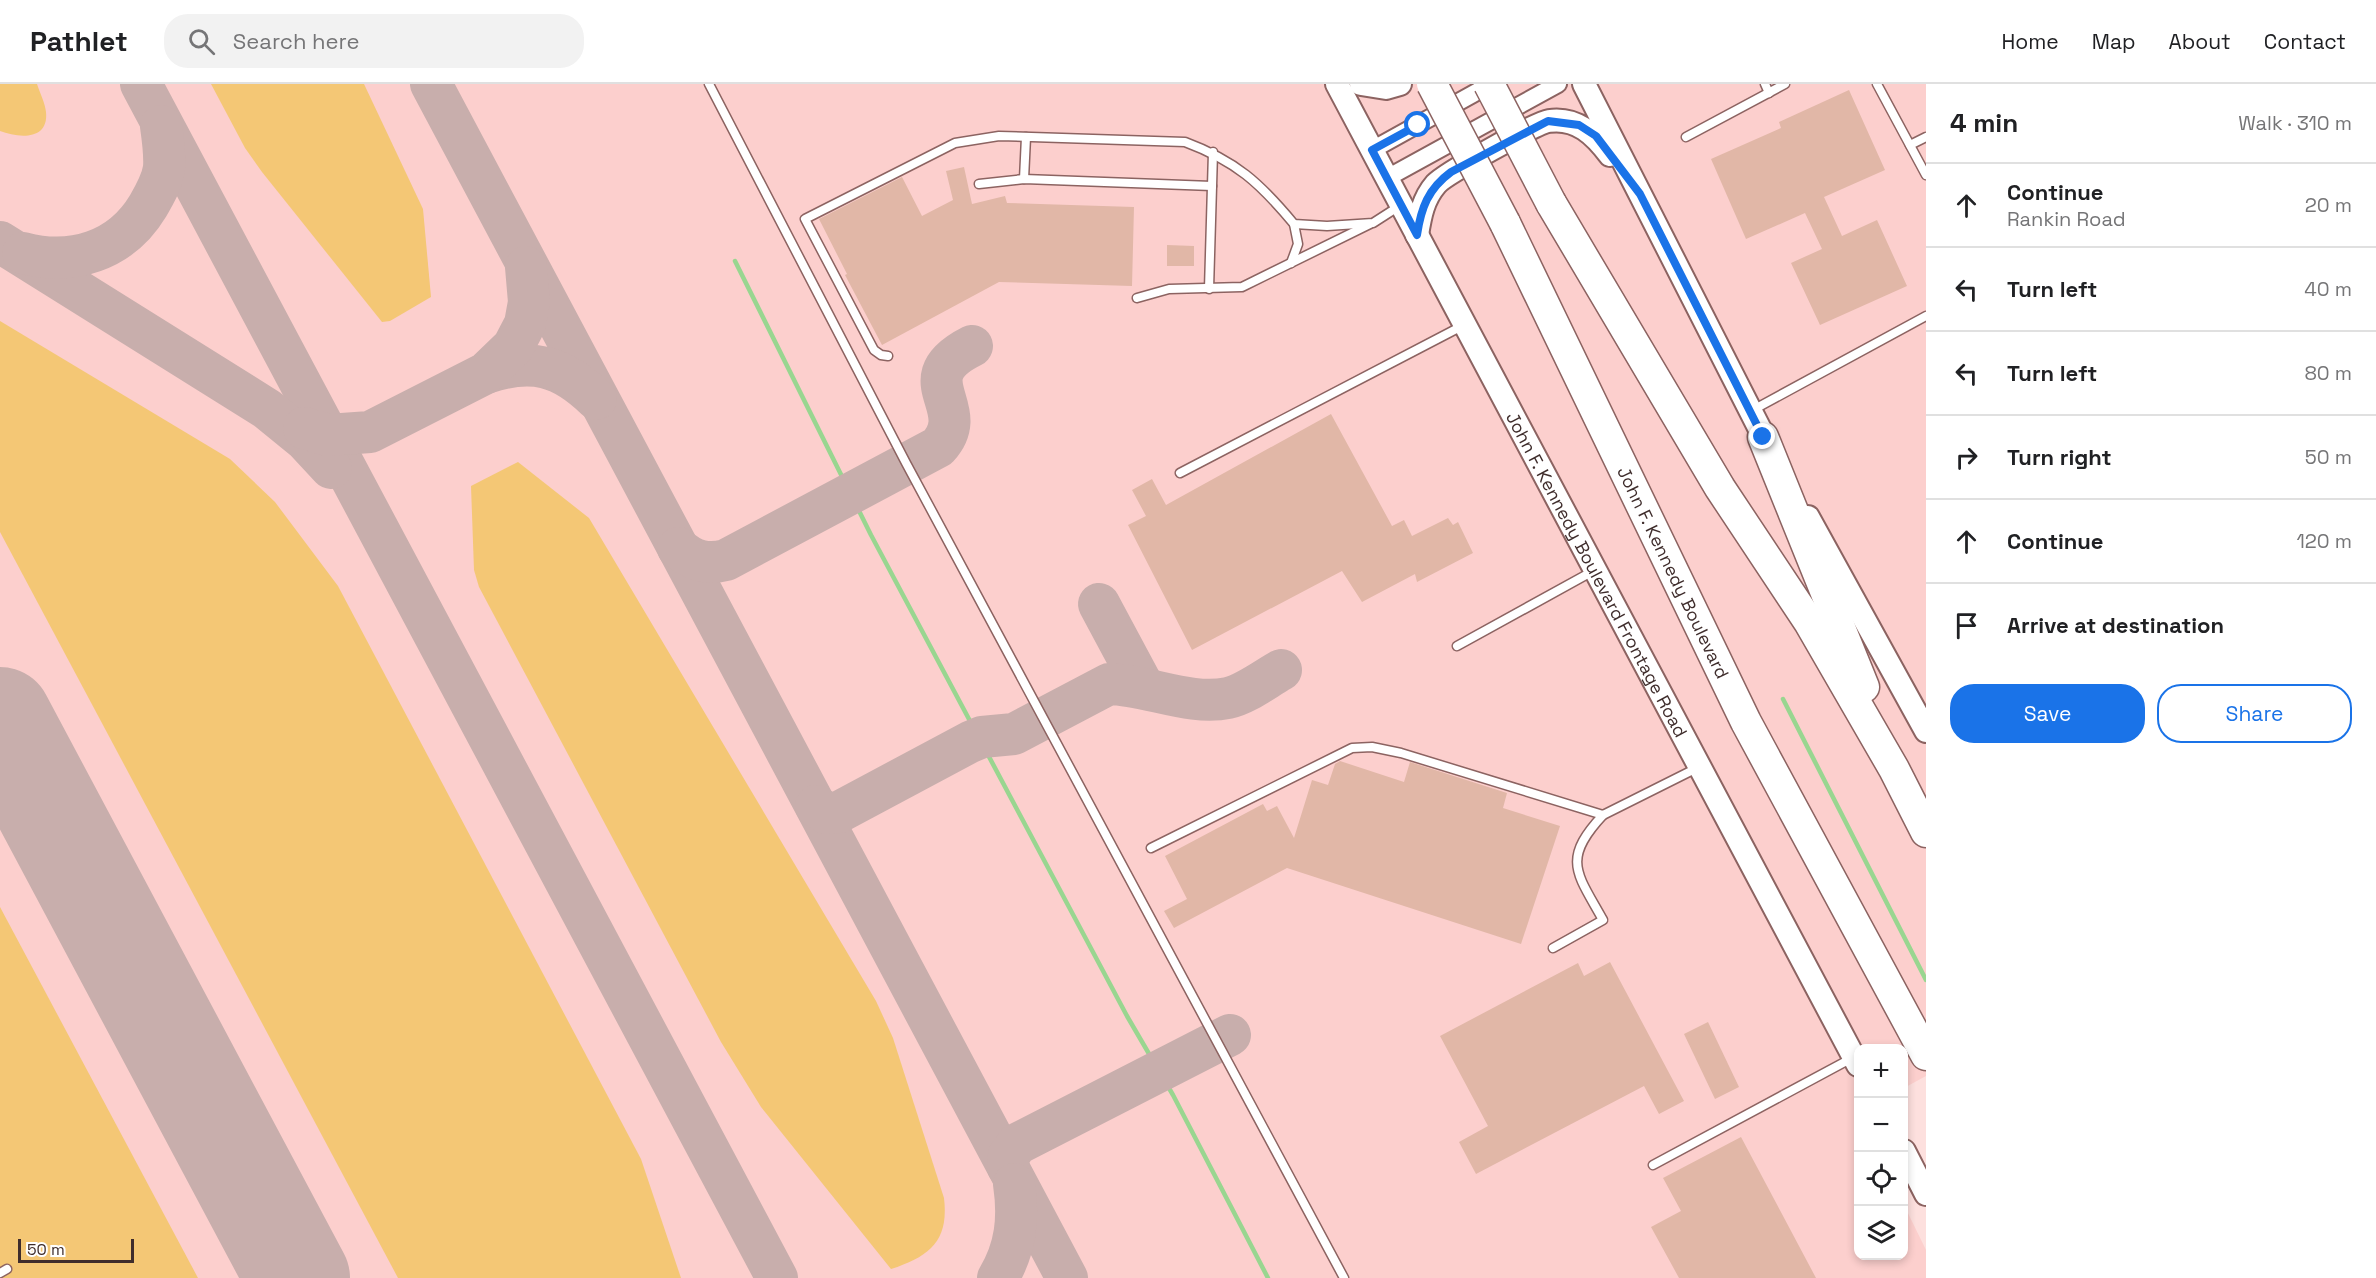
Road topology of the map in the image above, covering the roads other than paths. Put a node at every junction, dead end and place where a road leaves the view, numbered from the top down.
1 (709, 84) edge
2 (1337, 84) edge
3 (1361, 84) edge
4 (1400, 84) edge
5 (1432, 84) edge
6 (1490, 84) edge
7 (1558, 84) edge
8 (1584, 84) edge
9 (1785, 84) edge
10 (1877, 84) edge
11 (1767, 88) edge
12 (1026, 137) junction
13 (1686, 137) dead end
14 (1926, 137) edge
15 (1910, 145) junction
16 (1372, 150) junction
17 (1213, 152) junction
18 (1926, 175) edge
19 (1387, 178) junction
20 (1024, 179) junction
21 (979, 184) dead end
22 (1212, 186) junction
23 (1640, 194) junction
24 (1401, 205) junction
25 (1373, 223) junction
26 (1294, 224) junction
27 (1417, 235) junction
28 (1291, 263) junction
29 (1209, 289) junction
30 (1137, 298) dead end
31 (1926, 316) edge
32 (1465, 324) junction
33 (888, 356) dead end
34 (1757, 424) junction
35 (1180, 473) dead end
36 (1595, 569) junction
37 (1457, 646) dead end
38 (1926, 731) edge
39 (1700, 767) junction
40 (1894, 769) junction
41 (1603, 815) junction
42 (1926, 832) edge
43 (1150, 848) dead end
44 (1553, 948) dead end
45 (1926, 1055) edge
46 (1854, 1057) edge
47 (1854, 1062) edge
48 (1905, 1152) edge
49 (1653, 1165) dead end
50 (1926, 1194) edge
51 (1344, 1278) edge

1 - 51 lane
2 - 16 street, John F. Kennedy Boulevard Frontage Road
3 - 4 street
5 - 45 highway, John F. Kennedy Boulevard, bridge
6 - 16 street
6 - 40 highway, bridge
7 - 19 street
8 - 23 street
9 - 11 lane
10 - 15 lane
11 - 13 lane
12 - 17 lane
12 - 20 lane
12 - 33 lane
14 - 15 lane
15 - 18 lane
16 - 19 street, John F. Kennedy Boulevard Frontage Road
17 - 22 lane
17 - 26 lane
19 - 24 street, John F. Kennedy Boulevard Frontage Road
20 - 21 lane
20 - 22 lane
22 - 29 lane
23 - 27 street
23 - 34 street
24 - 25 lane
24 - 27 street, John F. Kennedy Boulevard Frontage Road
25 - 26 lane
25 - 28 lane
26 - 28 lane
27 - 32 street, John F. Kennedy Boulevard Frontage Road
28 - 29 lane
29 - 30 lane
31 - 34 lane
32 - 35 lane
32 - 36 street, John F. Kennedy Boulevard Frontage Road
34 - 38 street
34 - 40 highway
36 - 37 lane
36 - 39 street, John F. Kennedy Boulevard Frontage Road
39 - 41 lane
39 - 46 street, John F. Kennedy Boulevard Frontage Road
40 - 42 highway
41 - 43 lane
41 - 44 lane
47 - 49 lane
48 - 50 street

